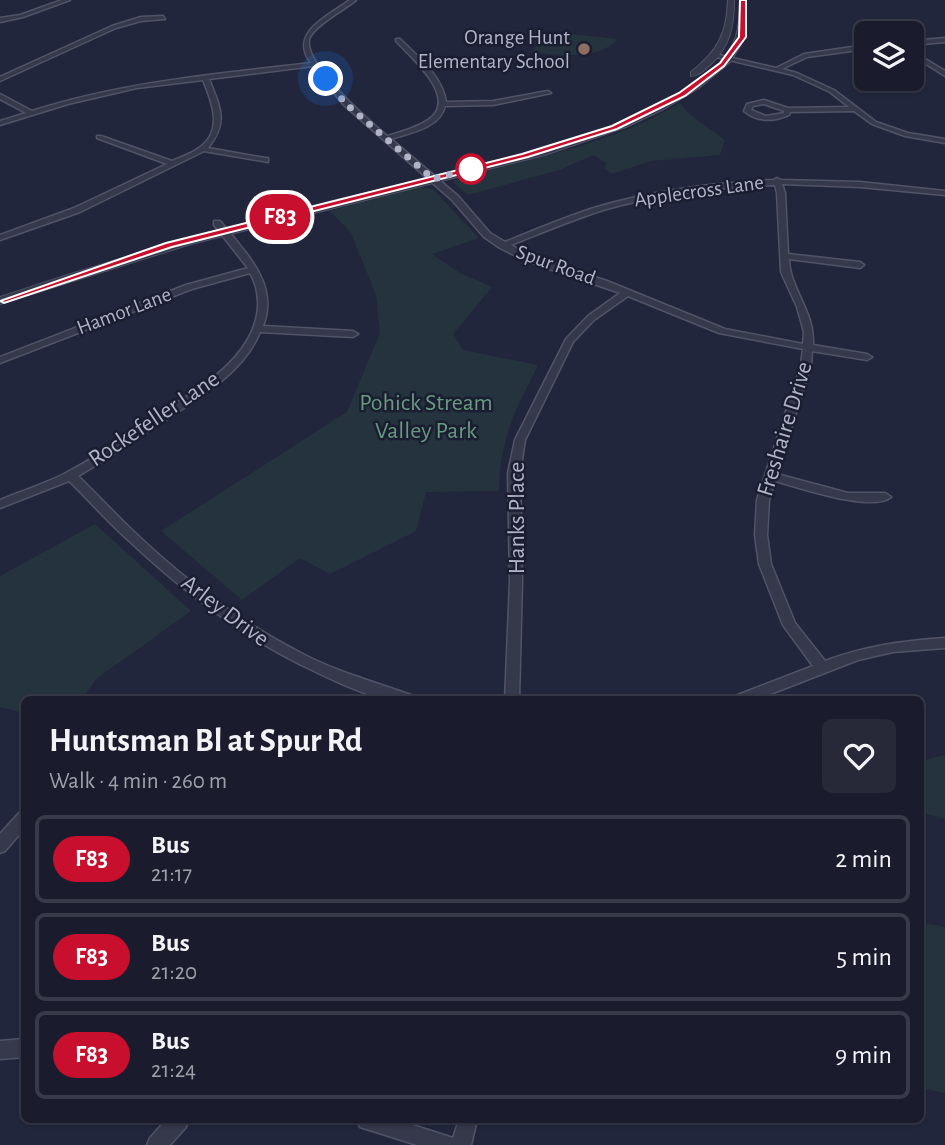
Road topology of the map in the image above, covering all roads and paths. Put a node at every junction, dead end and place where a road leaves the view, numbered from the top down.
1 (43, 0) edge
2 (353, 0) edge
3 (378, 0) edge
4 (731, 0) edge
5 (743, 0) edge
6 (64, 1) edge
7 (397, 2) edge
8 (163, 18) dead end
9 (0, 20) edge
10 (398, 40) dead end
11 (945, 40) edge
12 (924, 42) edge
13 (854, 49) edge
14 (715, 56) junction
15 (728, 58) junction
16 (924, 61) edge
17 (314, 64) junction
18 (778, 69) junction
19 (945, 74) edge
20 (205, 77) junction
21 (0, 79) edge
22 (548, 93) dead end
23 (0, 96) edge
24 (444, 104) junction
25 (853, 109) junction
26 (787, 110) junction
27 (31, 113) junction
28 (0, 123) edge
29 (99, 137) dead end
30 (386, 138) junction
31 (945, 141) edge
32 (203, 149) junction
33 (265, 160) dead end
34 (174, 164) junction
35 (425, 171) junction
36 (433, 179) junction
37 (777, 180) junction
38 (945, 193) edge
39 (220, 227) junction
40 (0, 238) edge
41 (503, 246) junction
42 (783, 256) junction
43 (860, 265) dead end
44 (251, 270) junction
45 (0, 290) edge
46 (627, 292) junction
47 (0, 301) edge
48 (257, 329) junction
49 (353, 334) dead end
50 (808, 348) junction
51 (867, 357) dead end
52 (0, 360) edge
53 (70, 475) junction
54 (770, 476) junction
55 (885, 497) dead end
56 (0, 504) edge
57 (945, 643) edge
58 (822, 668) junction
59 (397, 696) edge
60 (512, 696) edge
61 (750, 696) edge
62 (21, 822) edge
63 (0, 846) edge
64 (21, 1048) edge
65 (0, 1049) edge
66 (176, 1123) edge
67 (377, 1123) edge
68 (467, 1123) edge
69 (157, 1145) edge
70 (447, 1145) edge
71 (461, 1145) edge

1 - 6 street
2 - 17 street
3 - 7 street
4 - 14 street
5 - 15 street
6 - 9 street
8 - 21 street
10 - 24 street
11 - 12 street
13 - 18 street
14 - 15 street
14 - 35 street
15 - 18 street
15 - 36 street
16 - 19 street
17 - 20 street
17 - 30 street, Spur Road
18 - 25 street
20 - 27 street
20 - 32 street
22 - 24 street
23 - 27 street
24 - 30 street
25 - 26 street
25 - 31 street
26 - 26 street
27 - 28 street
29 - 34 street
30 - 35 street, Spur Road
32 - 33 street
32 - 34 street
34 - 40 street
35 - 36 street, Spur Road
35 - 39 street
36 - 39 street
36 - 41 street, Spur Road
37 - 38 street, Applecross Lane
37 - 41 street, Applecross Lane
37 - 42 street, Freshaire Drive
39 - 44 street, Rockefeller Lane
39 - 45 street
39 - 47 street
41 - 46 street, Spur Road
42 - 43 street
42 - 50 street, Freshaire Drive
44 - 48 street, Rockefeller Lane
44 - 52 street, Hamor Lane
46 - 50 street, Spur Road
46 - 60 street, Hanks Place
48 - 49 street
48 - 53 street, Rockefeller Lane
50 - 51 street, Spur Road
50 - 54 street, Freshaire Drive
53 - 56 street, Rockefeller Lane
53 - 59 street, Arley Drive
54 - 55 street
54 - 58 street, Freshaire Drive
57 - 58 street
58 - 61 street
62 - 63 street
64 - 65 street
66 - 69 street
67 - 70 street
68 - 71 street

